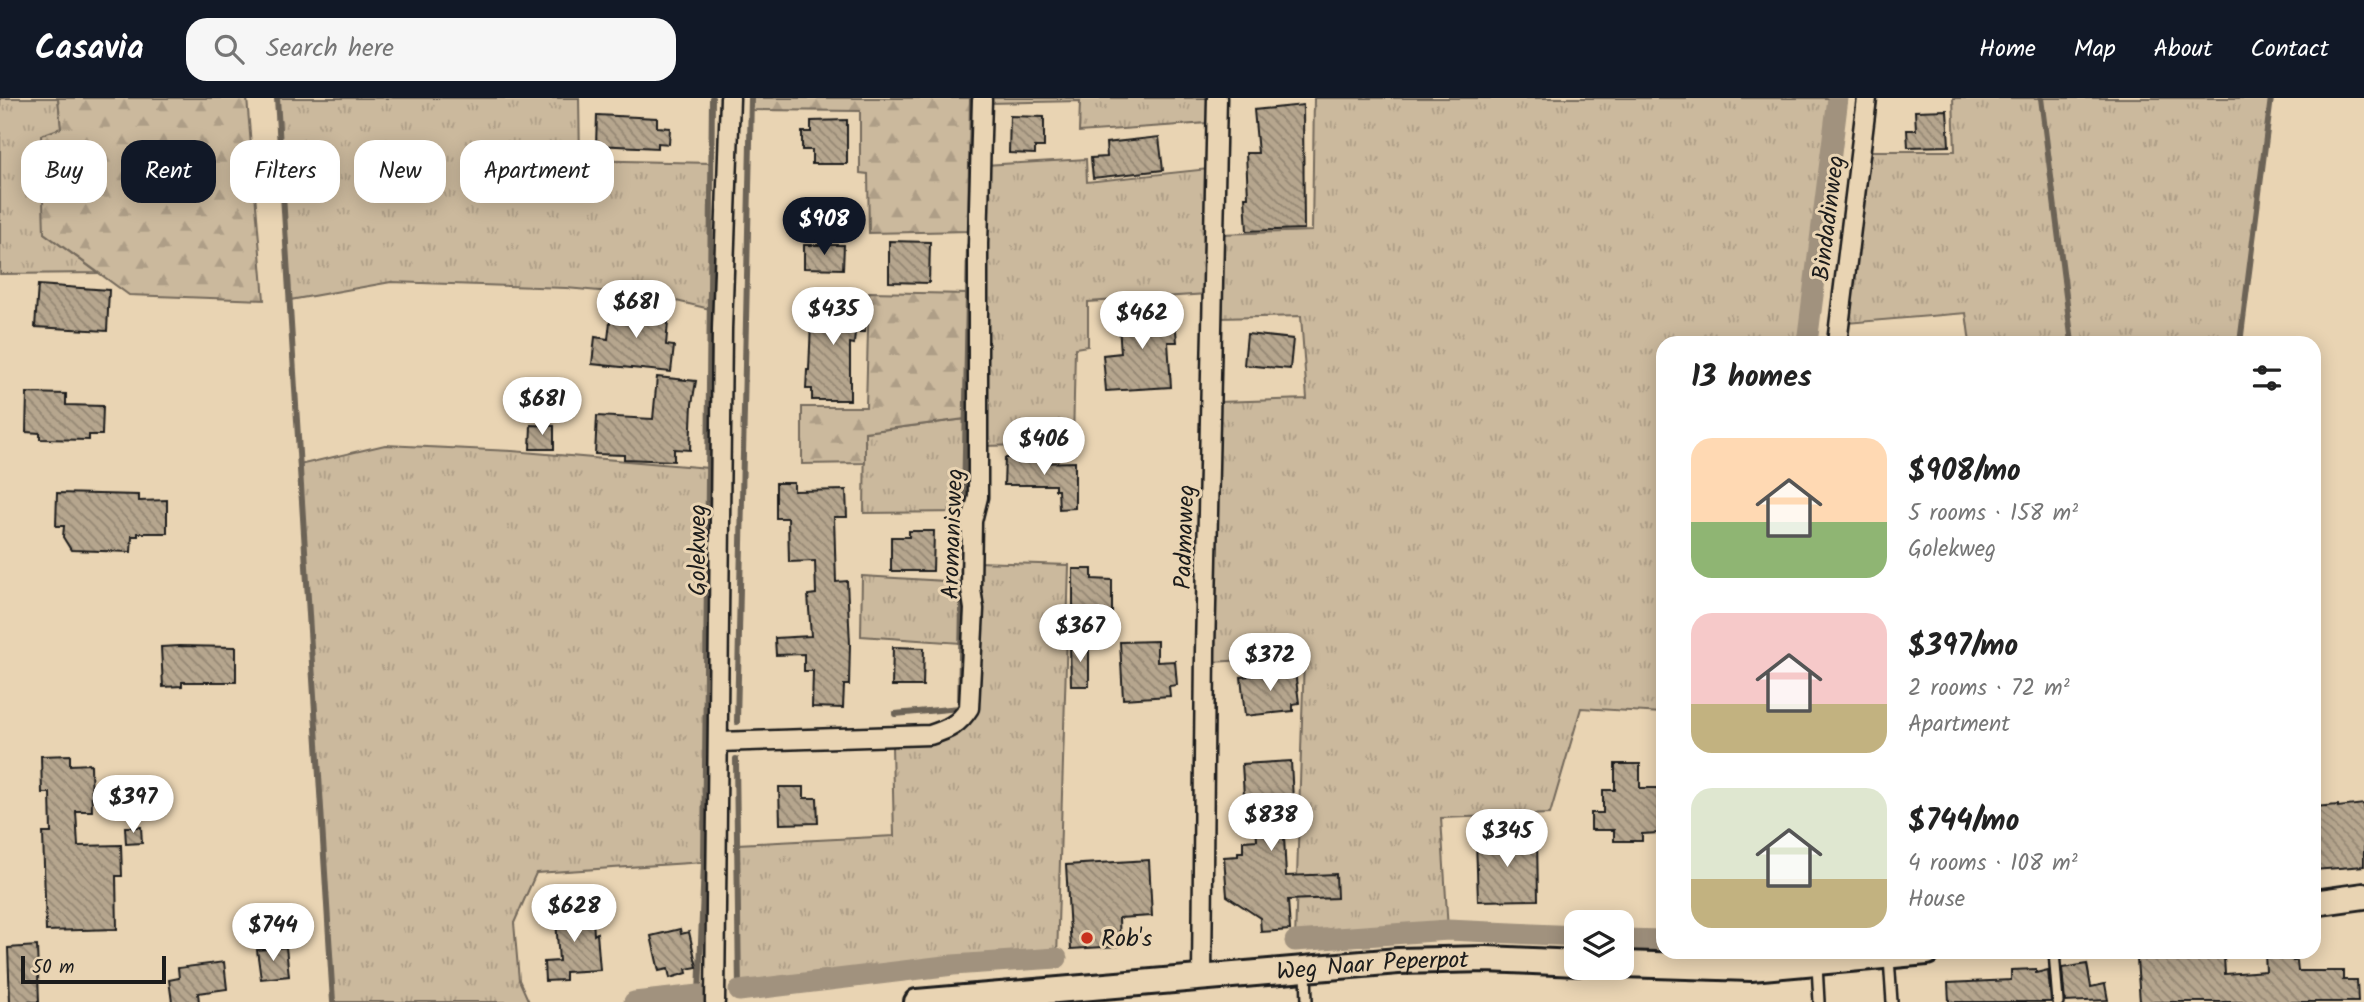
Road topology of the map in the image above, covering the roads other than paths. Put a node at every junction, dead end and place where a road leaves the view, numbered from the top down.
1 (730, 98) edge
2 (1217, 98) edge
3 (1867, 98) edge
4 (982, 100) dead end
5 (1838, 336) edge
6 (719, 742) junction
7 (2364, 896) edge
8 (2321, 902) edge
9 (1850, 959) edge
10 (1885, 959) edge
11 (2055, 959) edge
12 (1751, 960) edge
13 (1564, 963) edge
14 (1817, 963) junction
15 (1634, 965) edge
16 (1306, 969) junction
17 (1202, 978) junction
18 (955, 1000) edge
19 (715, 1002) edge
20 (917, 1002) edge
21 (1307, 1002) edge
22 (1819, 1002) edge
23 (1892, 1002) edge
24 (2058, 1002) edge

1 - 6 street, Golekweg
2 - 17 street, Padmaweg
3 - 5 street, Bindadinweg
4 - 6 street, Aromanisweg
6 - 19 street, Golekweg
7 - 8 street
9 - 14 street
10 - 23 lane
11 - 24 lane
12 - 14 street
12 - 15 street
13 - 16 street, Weg Naar Peperpot
14 - 22 lane
16 - 17 street, Weg Naar Peperpot
16 - 21 lane
17 - 18 street, Weg Naar Peperpot
18 - 20 street, Weg Naar Peperpot

